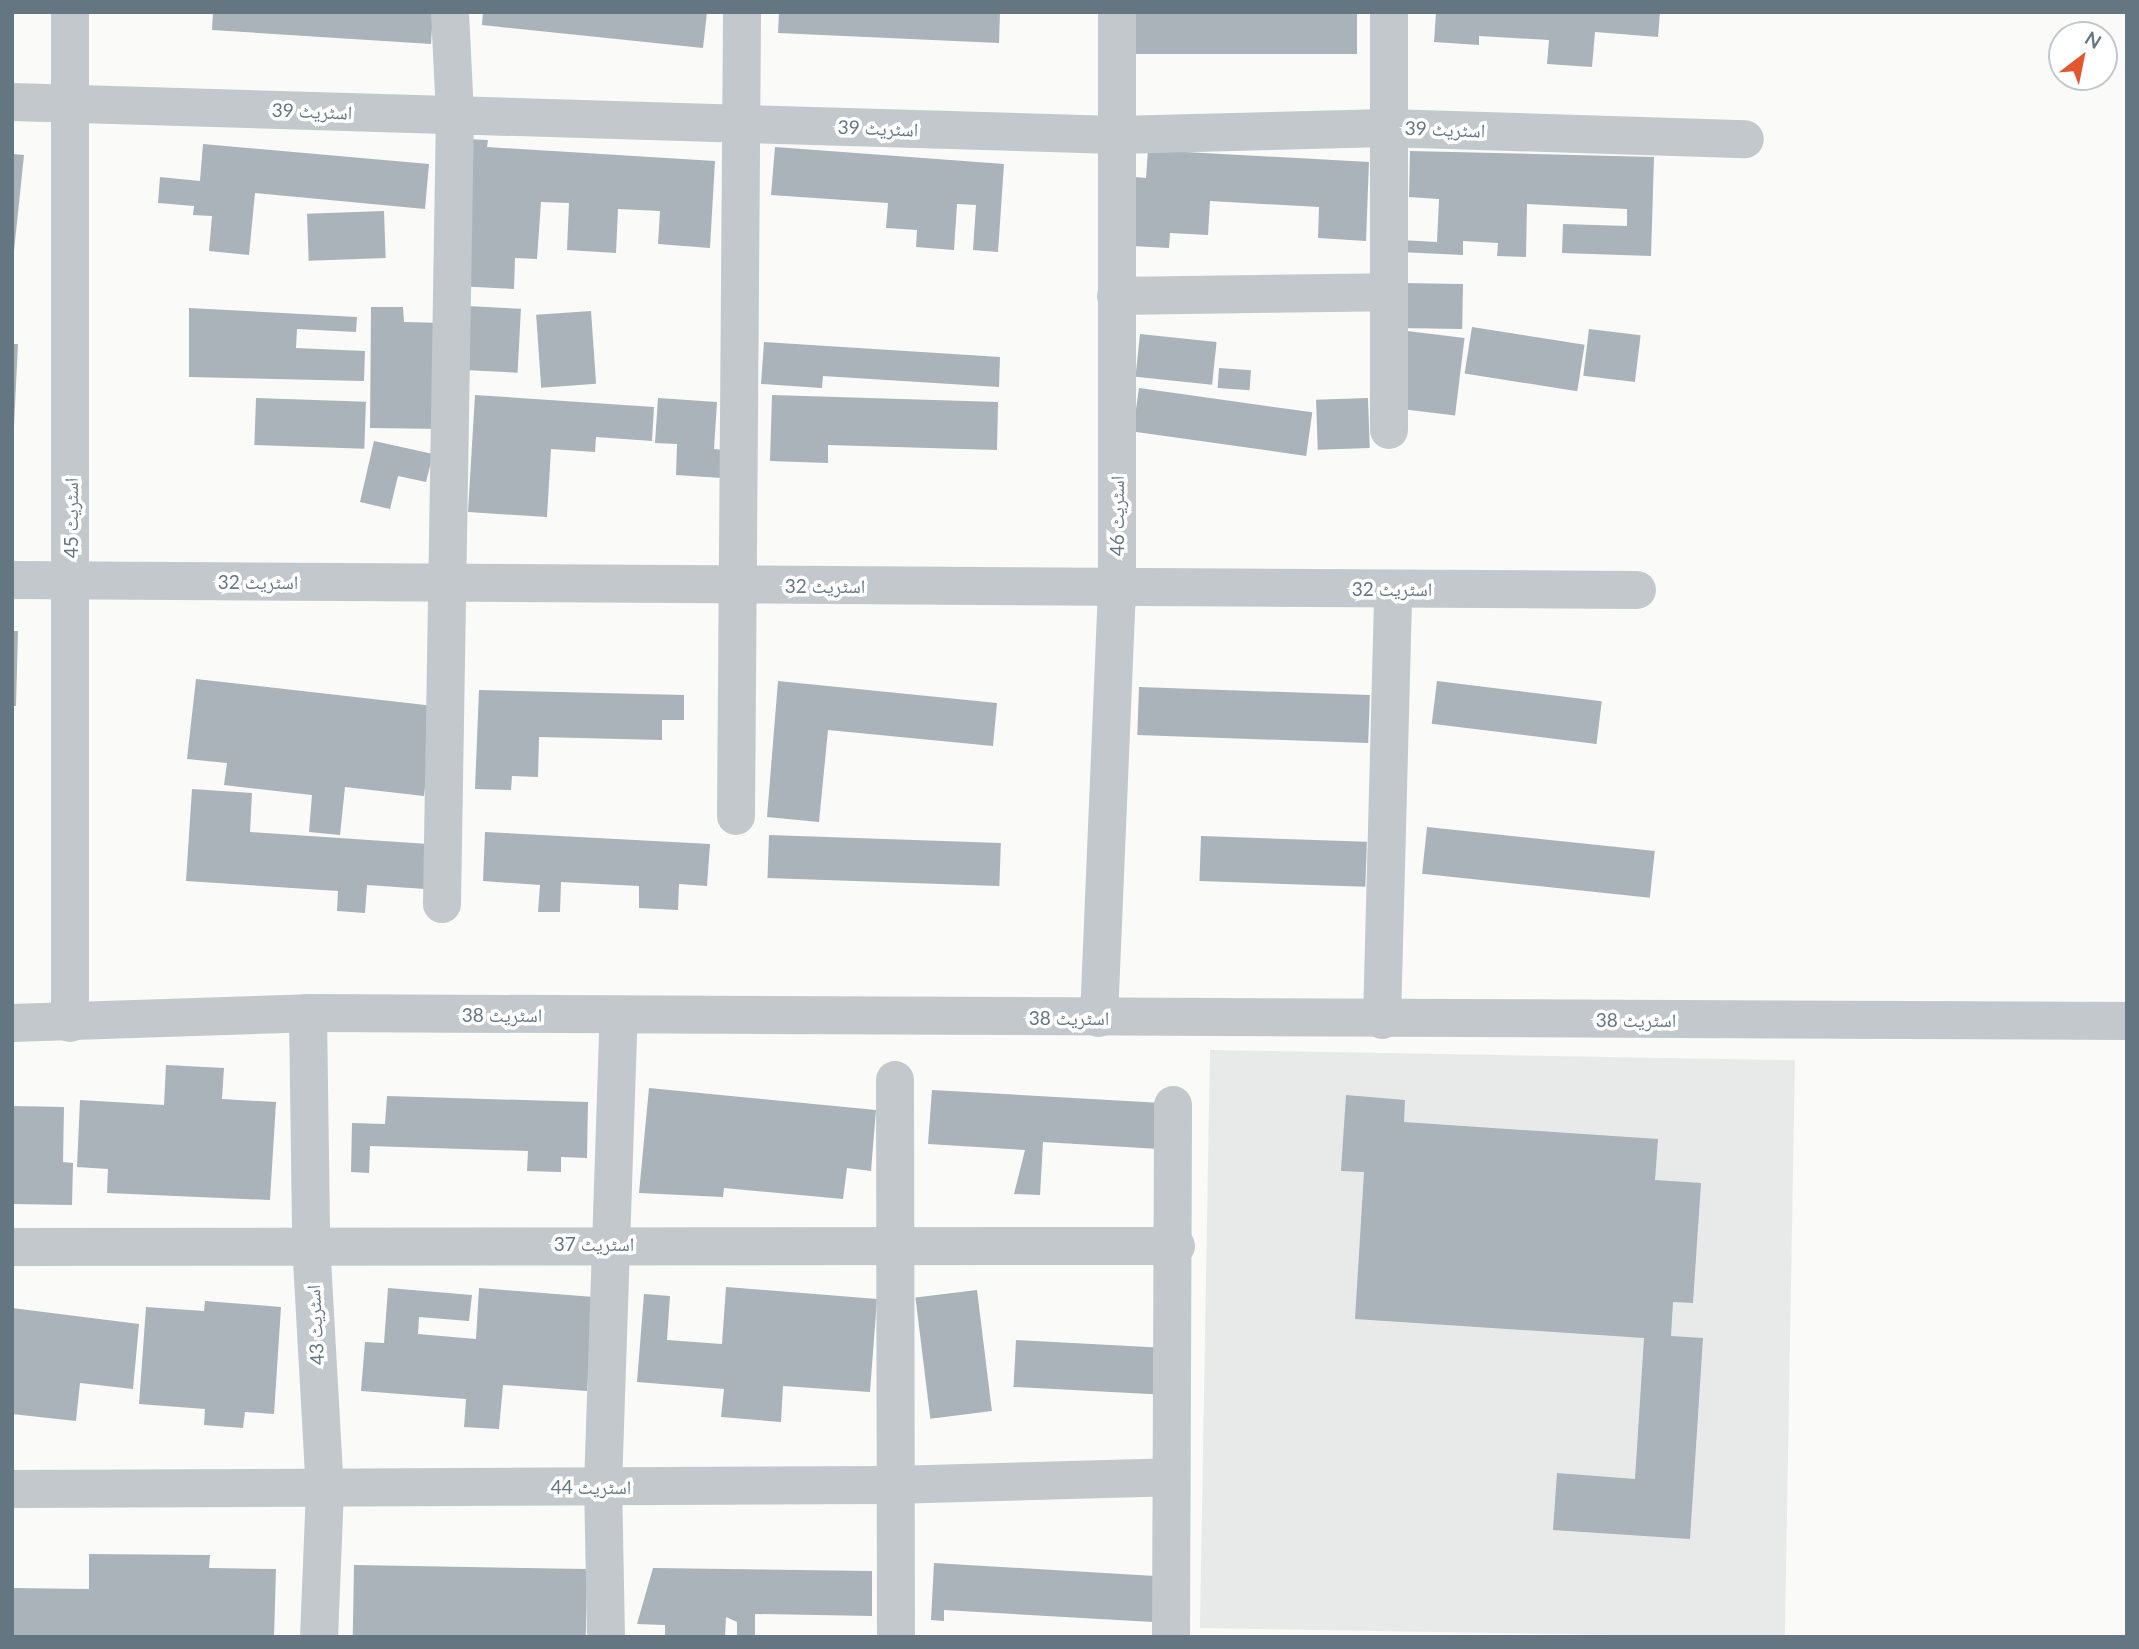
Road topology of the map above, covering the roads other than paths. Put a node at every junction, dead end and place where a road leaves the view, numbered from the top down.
1 (70, 12) edge
2 (450, 12) edge
3 (742, 12) edge
4 (1117, 12) edge
5 (1390, 12) edge
6 (12, 102) edge
7 (68, 104) junction
8 (455, 115) junction
9 (739, 124) junction
10 (1387, 128) junction
11 (1116, 135) junction
12 (1745, 139) dead end
13 (1388, 292) junction
14 (1116, 296) junction
15 (1389, 430) dead end
16 (12, 580) edge
17 (71, 581) junction
18 (449, 583) junction
19 (738, 586) junction
20 (1117, 588) junction
21 (1393, 589) junction
22 (1637, 590) dead end
23 (736, 816) dead end
24 (442, 904) dead end
25 (308, 1013) junction
26 (619, 1016) junction
27 (1099, 1018) junction
28 (1382, 1020) junction
29 (12, 1023) edge
30 (71, 1023) junction
31 (2122, 1025) edge
32 (895, 1080) dead end
33 (1172, 1105) dead end
34 (311, 1242) junction
35 (612, 1244) junction
36 (896, 1246) junction
37 (1176, 1246) junction
38 (12, 1247) edge
39 (1170, 1477) junction
40 (892, 1485) junction
41 (603, 1487) junction
42 (12, 1489) edge
43 (325, 1489) junction
44 (319, 1637) edge
45 (606, 1637) edge
46 (896, 1637) edge
47 (1171, 1637) edge

1 - 7 street, اسٹریٹ 45
2 - 8 street
3 - 9 street
4 - 11 street, اسٹریٹ 46
5 - 10 street
6 - 7 street, اسٹریٹ 39
7 - 8 street, اسٹریٹ 39
7 - 17 street, اسٹریٹ 45
8 - 9 street, اسٹریٹ 39
8 - 18 street
9 - 11 street, اسٹریٹ 39
9 - 19 street
10 - 11 street, اسٹریٹ 39
10 - 12 street, اسٹریٹ 39
10 - 13 street
11 - 14 street, اسٹریٹ 46
13 - 14 street
13 - 15 street
14 - 20 street, اسٹریٹ 46
16 - 17 street, اسٹریٹ 32
17 - 18 street, اسٹریٹ 32
17 - 30 street, اسٹریٹ 45
18 - 19 street, اسٹریٹ 32
18 - 24 street
19 - 20 street, اسٹریٹ 32
19 - 23 street
20 - 21 street, اسٹریٹ 32
20 - 27 street, اسٹریٹ 46
21 - 22 street, اسٹریٹ 32
21 - 28 street
25 - 26 street, اسٹریٹ 38
25 - 30 street, اسٹریٹ 38
25 - 34 street, اسٹریٹ 43
26 - 27 street, اسٹریٹ 38
26 - 35 street
27 - 28 street, اسٹریٹ 38
28 - 31 street, اسٹریٹ 38
29 - 30 street, اسٹریٹ 38
32 - 36 street
33 - 37 street
34 - 35 street, اسٹریٹ 37
34 - 38 street, اسٹریٹ 37
34 - 43 street, اسٹریٹ 43
35 - 36 street, اسٹریٹ 37
35 - 41 street
36 - 37 street, اسٹریٹ 37
36 - 40 street
37 - 39 street
39 - 40 street, اسٹریٹ 44
39 - 47 street
40 - 41 street, اسٹریٹ 44
40 - 46 street
41 - 43 street, اسٹریٹ 44
41 - 45 street
42 - 43 street, اسٹریٹ 44
43 - 44 street, اسٹریٹ 43

